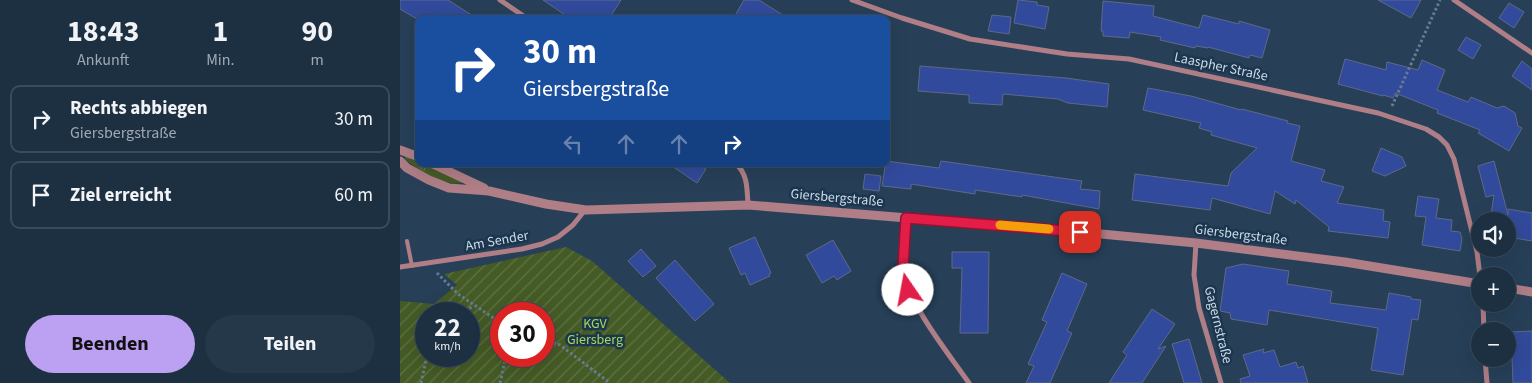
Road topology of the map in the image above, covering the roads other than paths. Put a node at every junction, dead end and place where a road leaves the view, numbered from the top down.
1 (500, 0) edge
2 (852, 0) edge
3 (1454, 0) edge
4 (522, 15) edge
5 (1532, 53) edge
6 (400, 150) edge
7 (415, 156) edge
8 (400, 161) edge
9 (439, 167) edge
10 (740, 167) edge
11 (489, 191) junction
12 (748, 205) junction
13 (586, 210) junction
14 (906, 218) junction
15 (407, 241) dead end
16 (1196, 243) junction
17 (412, 266) junction
18 (400, 267) edge
19 (1479, 267) edge
20 (1471, 283) edge
21 (1516, 289) edge
22 (1532, 292) edge
23 (1486, 367) edge
24 (969, 383) edge
25 (1221, 383) edge
26 (1487, 383) edge

1 - 4 street
2 - 19 street, Laaspher Straße
3 - 5 street
6 - 7 street
8 - 11 street, Giersbergstraße
9 - 11 street, Giersbergstraße
10 - 12 street
11 - 13 street, Giersbergstraße
12 - 13 street, Giersbergstraße
12 - 14 street, Giersbergstraße
13 - 17 street, Am Sender
14 - 16 street, Giersbergstraße
14 - 24 street
15 - 17 lane
16 - 20 street, Giersbergstraße
16 - 25 street, Gagernstraße
17 - 18 street, Am Sender
21 - 22 street
23 - 26 street

